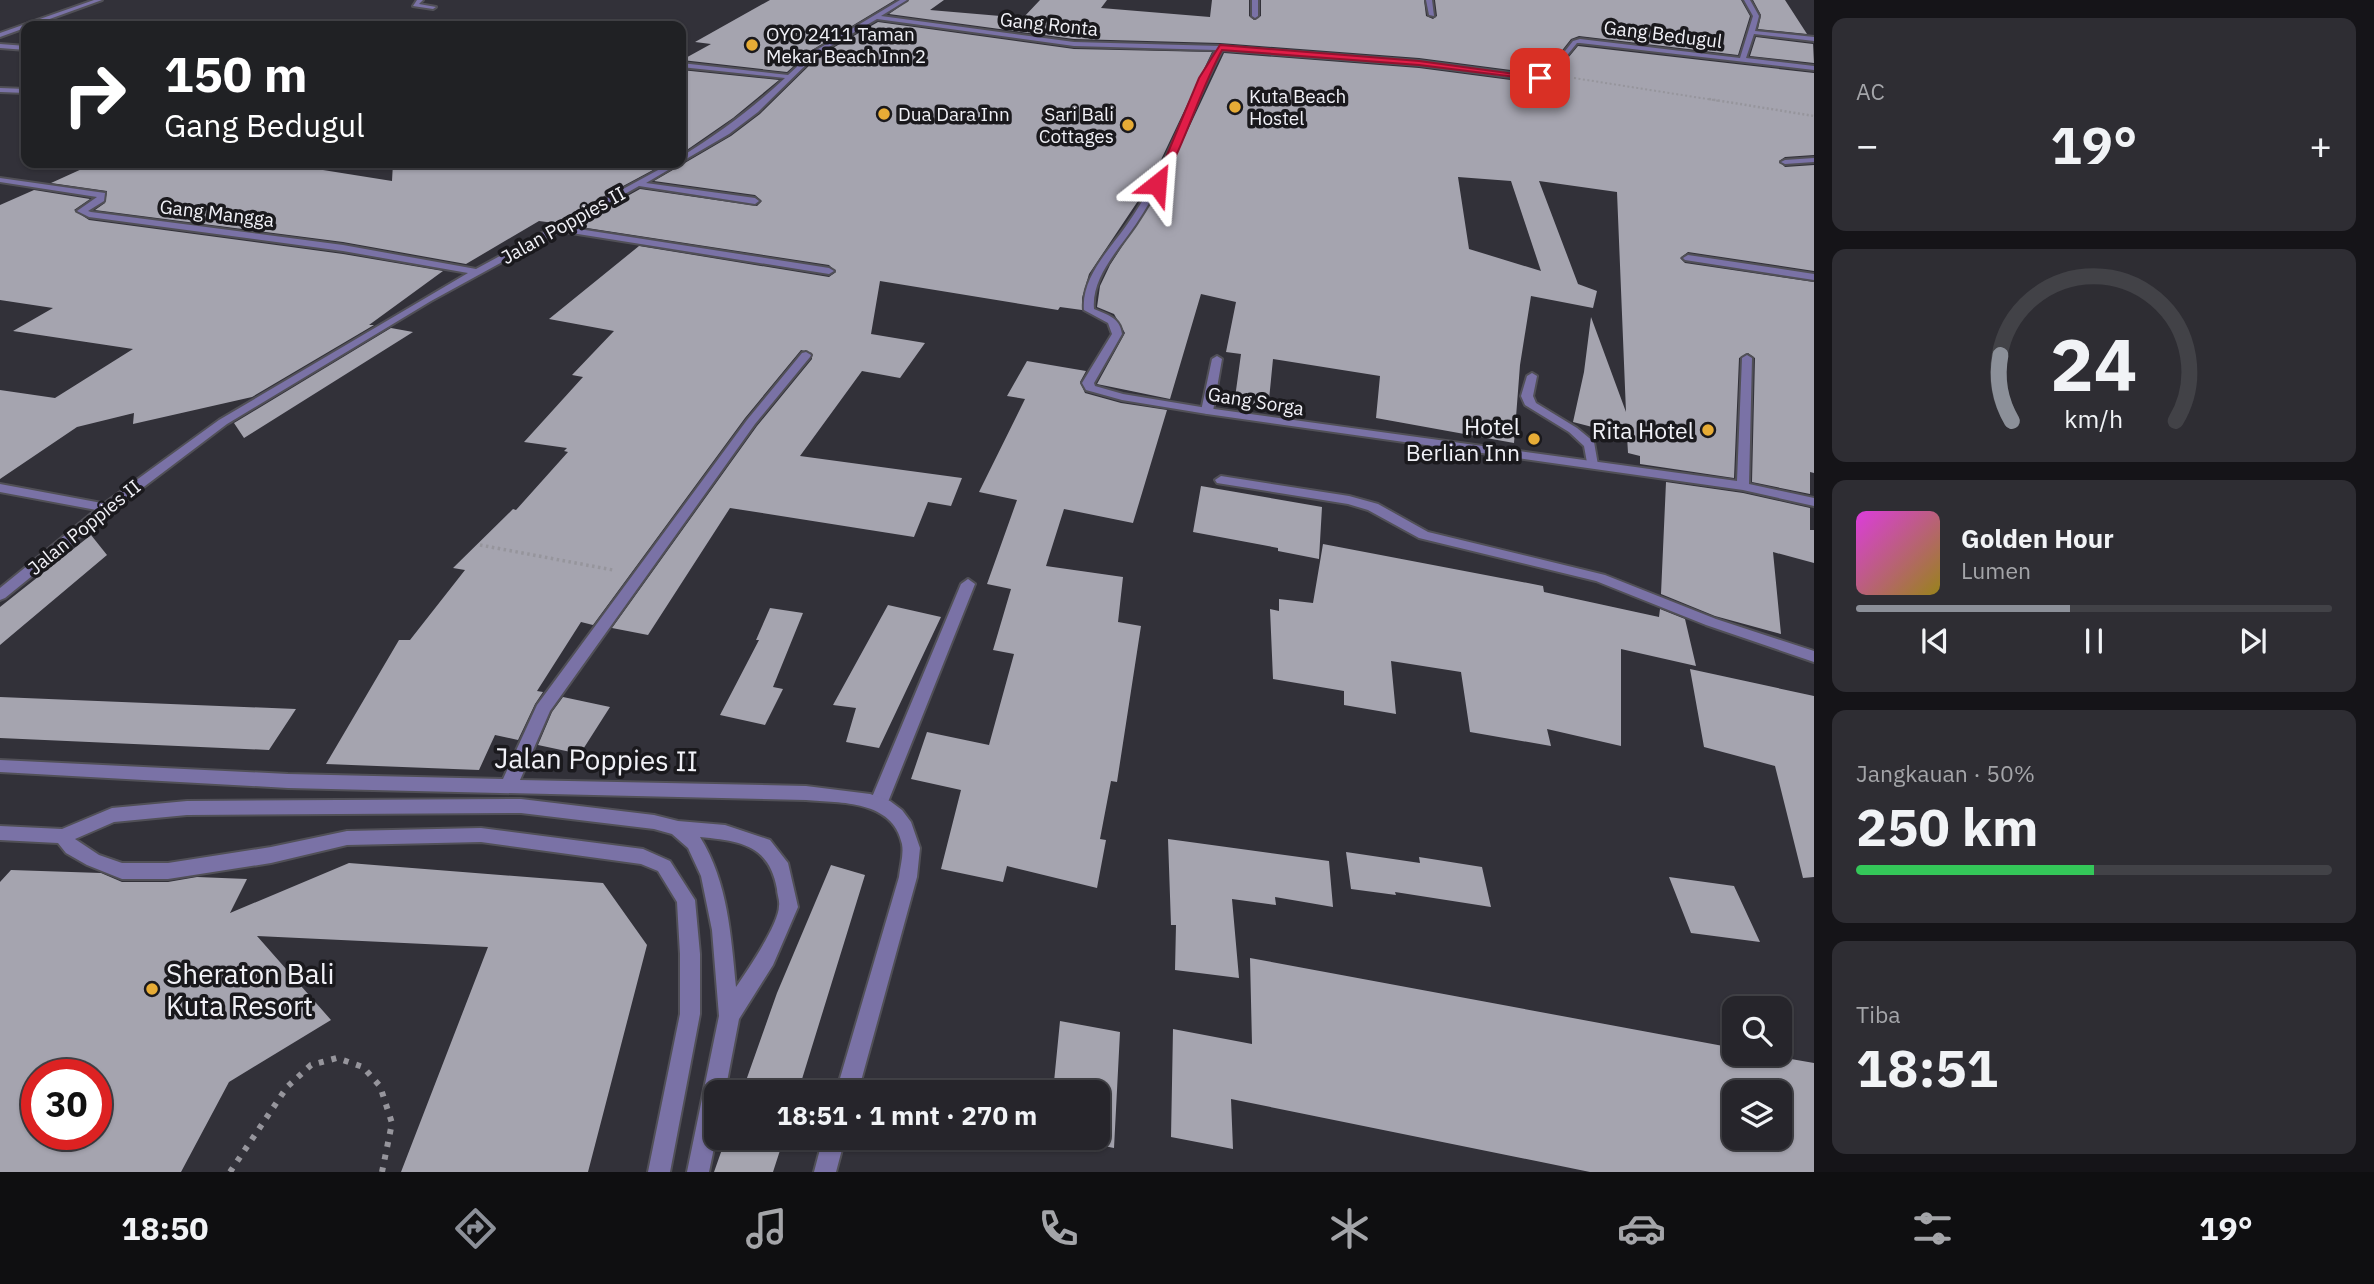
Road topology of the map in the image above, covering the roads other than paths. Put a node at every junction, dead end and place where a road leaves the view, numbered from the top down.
1 (99, 0) edge
2 (419, 0) edge
3 (904, 0) edge
4 (1255, 0) edge
5 (1429, 0) edge
6 (1747, 0) edge
7 (433, 7) dead end
8 (1433, 15) dead end
9 (1255, 16) dead end
10 (877, 17) junction
11 (40, 21) edge
12 (21, 28) edge
13 (1750, 32) junction
14 (0, 35) edge
15 (1814, 39) edge
16 (0, 46) edge
17 (21, 48) edge
18 (1220, 48) junction
19 (1743, 59) junction
20 (686, 66) edge
21 (1814, 68) edge
22 (791, 77) junction
23 (0, 90) edge
24 (21, 91) edge
25 (686, 149) edge
26 (698, 150) junction
27 (686, 157) edge
28 (1814, 160) edge
29 (1784, 162) dead end
30 (667, 168) edge
31 (0, 180) edge
32 (639, 184) junction
33 (754, 201) dead end
34 (557, 228) junction
35 (1688, 258) dead end
36 (829, 271) dead end
37 (478, 272) junction
38 (1814, 277) edge
39 (806, 355) dead end
40 (1747, 358) dead end
41 (1217, 359) dead end
42 (1532, 376) dead end
43 (1207, 411) junction
44 (1592, 466) junction
45 (1221, 480) dead end
46 (1743, 486) junction
47 (0, 488) edge
48 (1814, 502) edge
49 (107, 508) junction
50 (968, 584) dead end
51 (0, 596) edge
52 (1814, 657) edge
53 (0, 766) edge
54 (508, 787) junction
55 (879, 802) junction
56 (677, 828) junction
57 (0, 833) edge
58 (63, 836) junction
59 (729, 1016) junction
60 (850, 1080) edge
61 (831, 1150) edge
62 (659, 1172) edge
63 (698, 1172) edge
64 (825, 1172) edge

1 - 11 street
2 - 7 street
3 - 10 street
4 - 9 street
5 - 8 street
6 - 13 street, Gang Bedugul
10 - 18 street, Gang Ronta
10 - 22 street
12 - 14 street
13 - 15 street
13 - 19 street, Gang Bedugul
16 - 17 street
18 - 19 street, Gang Bedugul
18 - 43 street, Gang Sorga
19 - 21 street, Gang Bedugul
20 - 22 street
22 - 26 street
23 - 24 street
25 - 26 street
26 - 27 street
28 - 29 street
30 - 32 street, Jalan Poppies II
31 - 37 street, Gang Mangga
32 - 33 street
32 - 34 street, Jalan Poppies II
34 - 36 street
34 - 37 street, Jalan Poppies II
35 - 38 street
37 - 49 street, Jalan Poppies II
39 - 54 street
40 - 46 street
41 - 43 street
42 - 44 street
43 - 44 street, Gang Sorga
44 - 46 street, Gang Sorga
45 - 52 street
46 - 48 street, Gang Sorga
47 - 49 street
49 - 51 street, Jalan Poppies II
50 - 55 street
53 - 54 street, Jalan Poppies II
54 - 55 street, Jalan Poppies II
55 - 60 street
56 - 58 street
56 - 59 street
56 - 59 street
57 - 58 street
58 - 62 street
59 - 63 street
61 - 64 street

